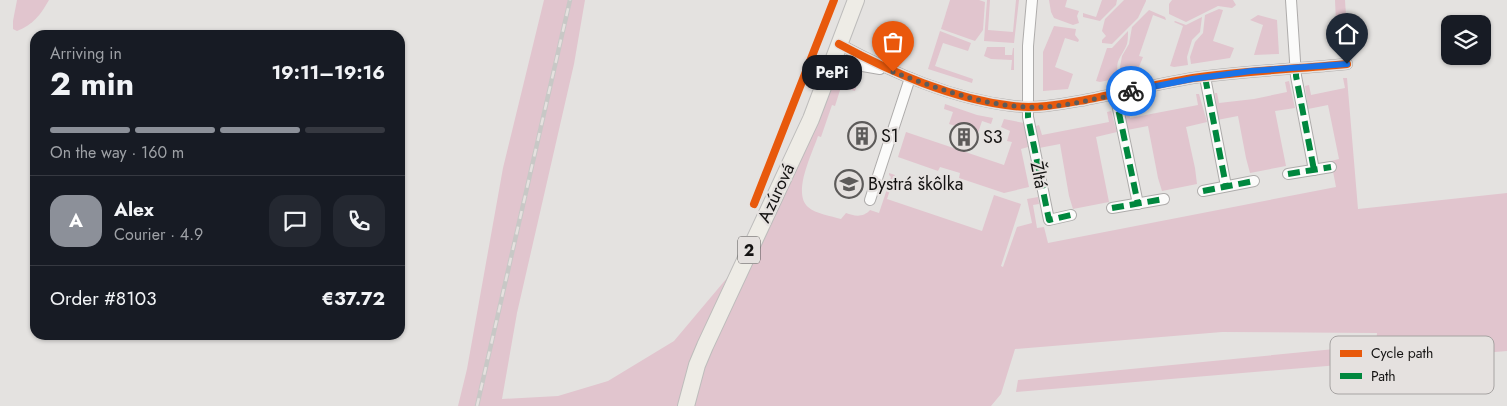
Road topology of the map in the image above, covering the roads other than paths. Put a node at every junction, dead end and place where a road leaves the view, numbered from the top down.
1 (856, 0) edge
2 (1032, 0) edge
3 (1291, 0) edge
4 (840, 44) junction
5 (834, 61) junction
6 (1347, 64) dead end
7 (1296, 68) junction
8 (893, 72) junction
9 (1205, 77) junction
10 (910, 78) junction
11 (1115, 94) junction
12 (1028, 106) junction
13 (1331, 167) dead end
14 (1314, 170) junction
15 (1288, 174) dead end
16 (1254, 181) dead end
17 (1226, 186) junction
18 (1203, 191) dead end
19 (1164, 199) dead end
20 (870, 200) dead end
21 (1138, 204) junction
22 (1112, 208) dead end
23 (1071, 214) dead end
24 (686, 406) edge

1 - 4 main road, Azúrová / 2
2 - 12 street, Žltá
3 - 7 street
4 - 5 main road, Azúrová / 2
4 - 8 street
5 - 8 street
5 - 24 main road, Azúrová / 2
6 - 7 street
7 - 9 street
7 - 14 street
8 - 10 street
9 - 11 street
9 - 17 street
10 - 12 street
10 - 20 street
11 - 12 street
11 - 21 street
12 - 23 street, Žltá
13 - 14 street
14 - 15 street
16 - 17 street
17 - 18 street
19 - 21 street
21 - 22 street

